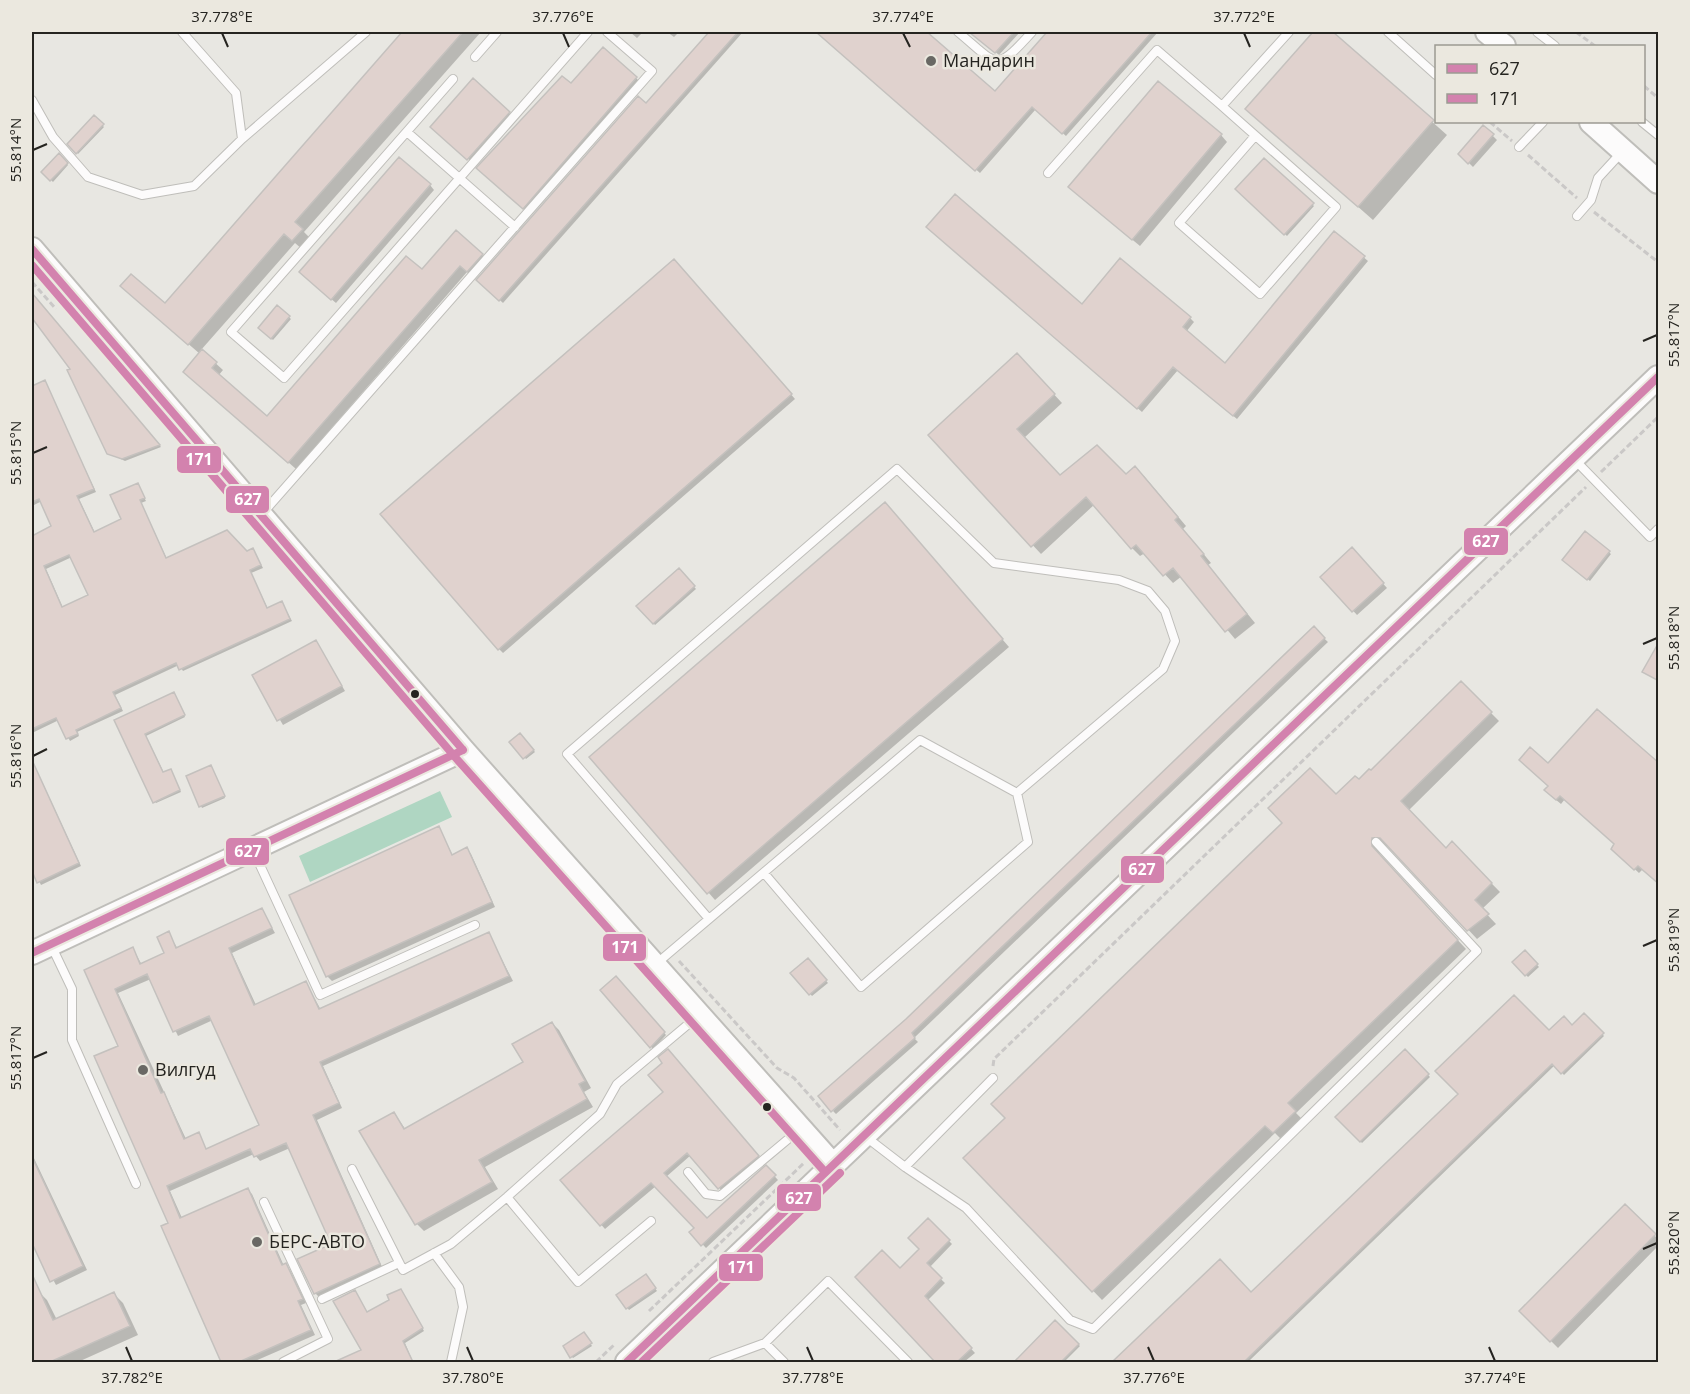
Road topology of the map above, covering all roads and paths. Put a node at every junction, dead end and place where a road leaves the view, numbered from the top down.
1 (182, 32) edge
2 (497, 32) edge
3 (588, 32) edge
4 (607, 32) edge
5 (958, 32) edge
6 (1032, 32) edge
7 (1289, 32) edge
8 (1388, 32) edge
9 (1486, 32) edge
10 (1537, 32) edge
11 (1576, 32) edge
12 (363, 33) edge
13 (1503, 45) edge
14 (1554, 45) edge
15 (1594, 45) edge
16 (474, 57) dead end
17 (1435, 73) edge
18 (453, 79) dead end
19 (1645, 87) edge
20 (1659, 98) edge
21 (32, 100) edge
22 (1222, 106) junction
23 (1491, 123) edge
24 (1541, 123) edge
25 (1592, 123) edge
26 (1643, 123) edge
27 (406, 132) junction
28 (1659, 135) edge
29 (1255, 136) junction
30 (242, 140) junction
31 (1519, 147) junction
32 (1624, 150) junction
33 (1048, 173) dead end
34 (459, 178) junction
35 (1659, 182) edge
36 (1586, 205) junction
37 (1576, 216) dead end
38 (515, 227) junction
39 (32, 249) edge
40 (1659, 262) edge
41 (1659, 377) edge
42 (1659, 417) edge
43 (1573, 458) junction
44 (1594, 479) junction
45 (261, 515) junction
46 (1659, 529) edge
47 (463, 750) junction
48 (1017, 793) junction
49 (1376, 842) dead end
50 (253, 849) junction
51 (764, 873) junction
52 (709, 919) junction
53 (475, 925) dead end
54 (41, 949) edge
55 (655, 965) junction
56 (699, 1015) junction
57 (993, 1078) joint
58 (800, 1129) junction
59 (865, 1136) junction
60 (806, 1161) dead end
61 (833, 1165) junction
62 (905, 1167) junction
63 (352, 1169) dead end
64 (687, 1172) dead end
65 (136, 1185) dead end
66 (507, 1197) junction
67 (264, 1202) dead end
68 (651, 1221) dead end
69 (434, 1253) junction
70 (399, 1263) junction
71 (322, 1299) dead end
72 (646, 1314) dead end
73 (621, 1338) dead end
74 (765, 1343) junction
75 (282, 1362) edge
76 (451, 1362) edge
77 (596, 1362) edge
78 (627, 1362) edge
79 (713, 1362) edge
80 (784, 1362) edge
81 (908, 1362) edge

1 - 30 lane
2 - 16 lane
3 - 34 lane
4 - 38 lane
5 - 6 lane
7 - 22 lane
8 - 17 lane
9 - 13 main road
10 - 14 lane
11 - 15 path
12 - 30 lane
18 - 27 lane
19 - 20 path
21 - 30 lane
22 - 29 lane
22 - 33 lane
23 - 31 path
24 - 31 lane
25 - 32 main road
26 - 28 lane
27 - 34 lane
27 - 34 lane
29 - 29 lane
31 - 36 path
32 - 35 main road
32 - 36 lane
34 - 38 lane
36 - 37 lane
36 - 40 path
38 - 45 lane
39 - 45 main road
41 - 43 main road
42 - 44 path
43 - 44 lane
43 - 59 main road
44 - 46 lane
44 - 57 path
45 - 47 main road
47 - 50 main road
47 - 55 main road
48 - 51 lane
48 - 51 lane
48 - 52 lane
49 - 62 lane
50 - 53 lane
50 - 54 main road
51 - 52 lane
52 - 55 lane
54 - 65 lane
55 - 56 main road
56 - 58 main road
56 - 66 lane
57 - 62 lane
58 - 61 main road
58 - 64 lane
59 - 61 main road
59 - 62 lane
60 - 72 path
61 - 78 main road
63 - 70 lane
66 - 68 lane
66 - 69 lane
67 - 75 lane
69 - 70 lane
69 - 76 lane
70 - 71 lane
73 - 77 path
74 - 79 lane
74 - 80 lane
74 - 81 lane

